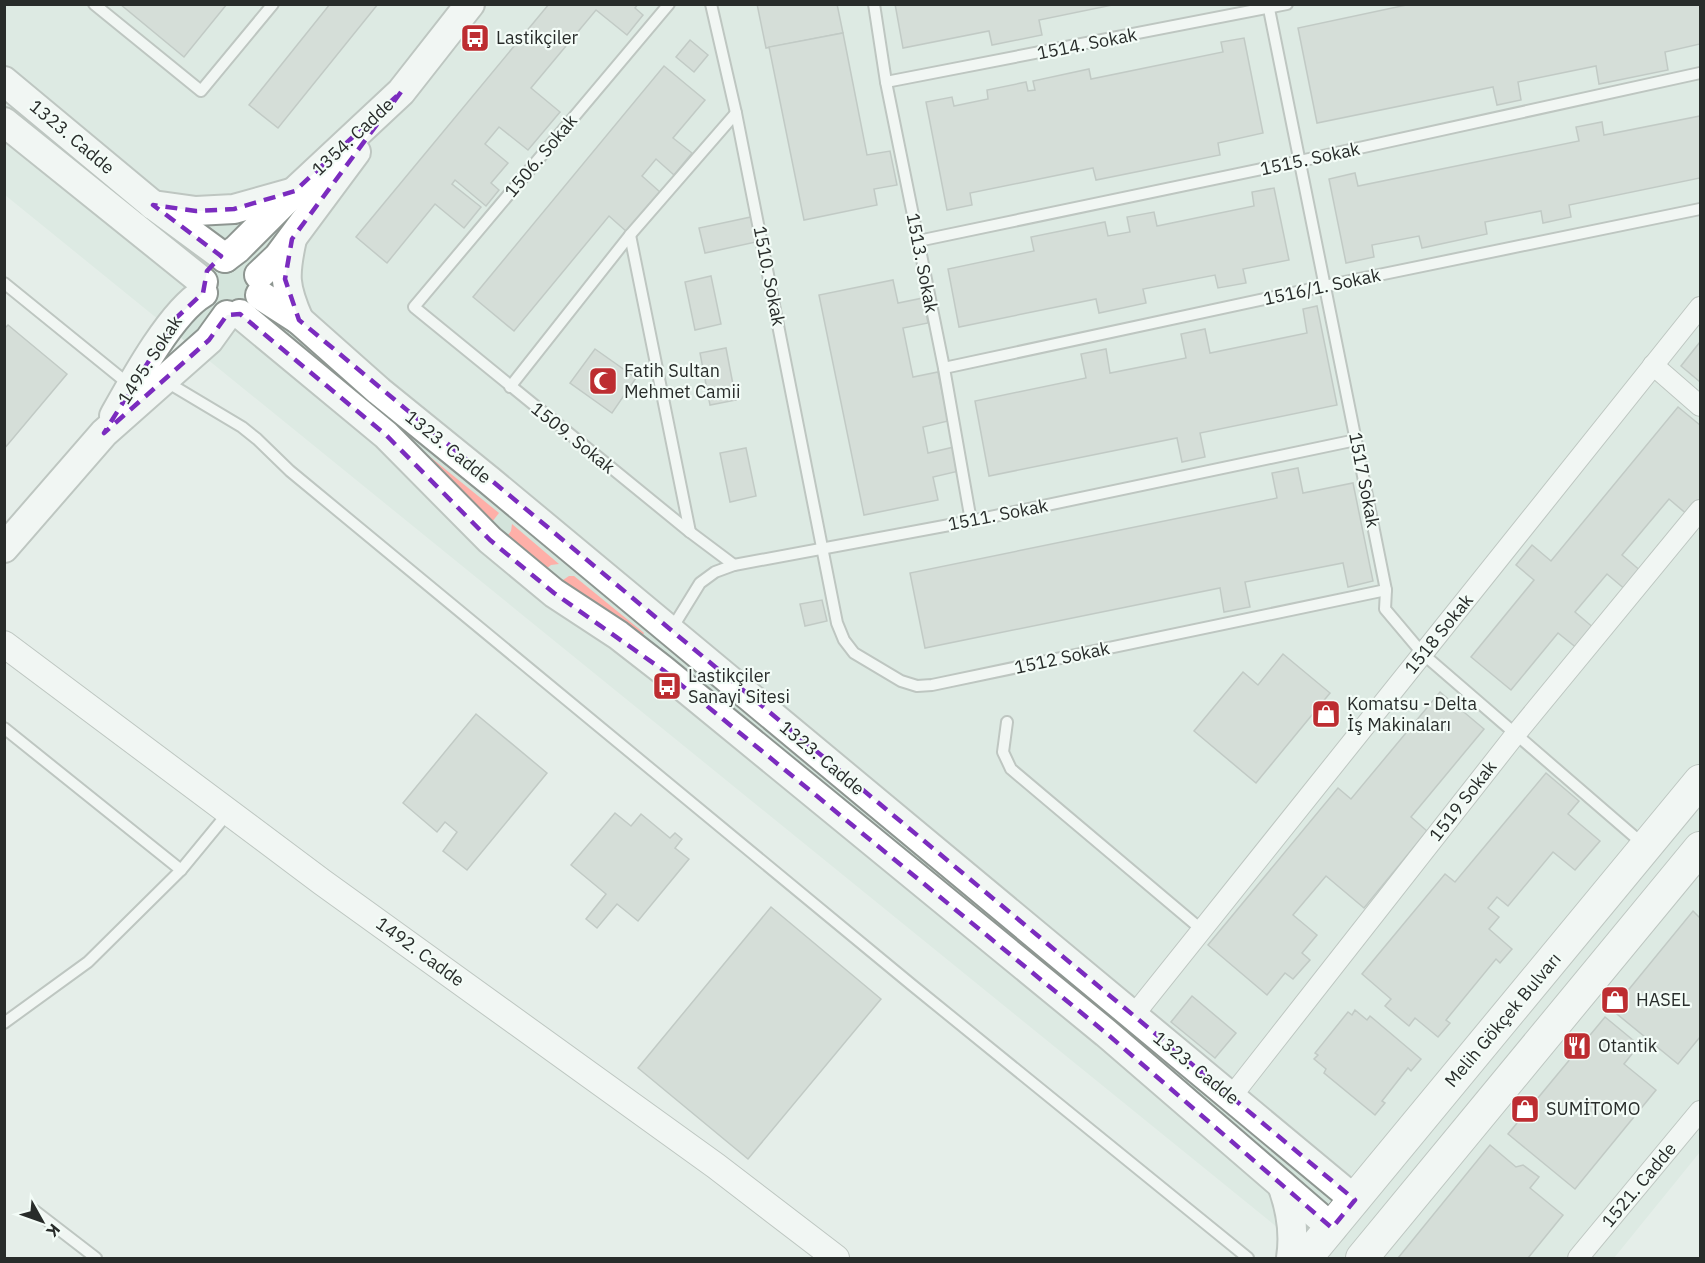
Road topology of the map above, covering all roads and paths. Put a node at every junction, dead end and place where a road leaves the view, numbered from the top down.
1 (94, 4) edge
2 (273, 4) edge
3 (470, 4) edge
4 (669, 4) edge
5 (711, 4) edge
6 (874, 4) edge
7 (1287, 4) edge
8 (1269, 6) edge
9 (1701, 73) edge
10 (4, 81) edge
11 (886, 82) junction
12 (400, 92) junction
13 (736, 112) junction
14 (4, 122) edge
15 (1300, 161) junction
16 (295, 191) junction
17 (153, 205) junction
18 (1701, 209) edge
19 (630, 235) junction
20 (292, 239) junction
21 (918, 241) junction
22 (225, 258) junction
23 (4, 283) edge
24 (1325, 286) junction
25 (203, 287) junction
26 (246, 300) junction
27 (414, 307) joint
28 (1701, 307) edge
29 (298, 321) junction
30 (1653, 365) junction
31 (944, 368) junction
32 (165, 381) junction
33 (131, 386) junction
34 (510, 387) junction
35 (1701, 406) edge
36 (104, 433) junction
37 (1356, 440) junction
38 (520, 506) junction
39 (1701, 510) edge
40 (971, 521) junction
41 (690, 532) junction
42 (490, 540) junction
43 (4, 548) edge
44 (823, 548) junction
45 (584, 561) junction
46 (734, 565) junction
47 (1386, 590) junction
48 (554, 593) junction
49 (669, 632) junction
50 (4, 644) edge
51 (1423, 654) junction
52 (647, 658) junction
53 (1007, 722) dead end
54 (4, 729) edge
55 (1515, 735) junction
56 (1701, 782) edge
57 (228, 812) junction
58 (1646, 847) junction
59 (1696, 863) edge
60 (181, 870) junction
61 (1202, 930) junction
62 (1133, 1016) junction
63 (4, 1023) edge
64 (1231, 1097) junction
65 (1701, 1111) edge
66 (1282, 1185) junction
67 (1355, 1200) junction
68 (36, 1211) dead end
69 (1388, 1227) junction
70 (1332, 1228) junction
71 (1364, 1257) edge
72 (96, 1258) edge
73 (836, 1258) edge
74 (1248, 1258) edge
75 (1291, 1258) edge
76 (1306, 1258) edge
77 (1578, 1258) edge

1 - 2 lane
3 - 12 main road, 1354. Cadde
4 - 27 lane, 1506. Sokak
5 - 13 lane, 1510. Sokak
6 - 11 lane, 1513. Sokak
7 - 8 lane, 1514. Sokak
8 - 11 lane, 1514. Sokak
8 - 15 lane, 1517 Sokak
9 - 15 lane, 1515. Sokak
10 - 17 main road, 1323. Cadde
11 - 21 lane, 1513. Sokak
12 - 16 main road, 1354. Cadde
12 - 20 main road, 1495. Sokak
13 - 19 lane
13 - 44 lane, 1510. Sokak
14 - 25 main road
15 - 21 lane, 1515. Sokak
15 - 24 lane, 1517 Sokak
16 - 17 main road
16 - 22 main road, 1354. Cadde
17 - 22 main road, 1323. Cadde
18 - 24 lane, 1516/1. Sokak
19 - 34 lane
19 - 41 lane
20 - 26 main road, 1495. Sokak
20 - 29 main road
21 - 31 lane, 1513. Sokak
22 - 25 main road
22 - 26 main road
23 - 33 lane
24 - 31 lane, 1516/1. Sokak
24 - 37 lane, 1517 Sokak
25 - 26 main road
25 - 33 main road, 1495. Sokak
26 - 29 main road, 1323. Cadde
26 - 32 main road, 1495. Sokak
26 - 42 main road
27 - 34 lane, 1509. Sokak
28 - 30 street, 1518 Sokak
29 - 38 main road, 1323. Cadde
30 - 35 street
30 - 51 street, 1518 Sokak
31 - 40 lane, 1513. Sokak
32 - 36 main road, 1495. Sokak
32 - 74 lane
33 - 36 main road, 1495. Sokak
34 - 41 lane, 1509. Sokak
36 - 43 main road, 1495. Sokak
37 - 40 lane, 1511. Sokak
37 - 47 lane, 1517 Sokak
38 - 42 main road
38 - 45 main road, 1323. Cadde
39 - 55 street, 1519 Sokak
40 - 44 lane, 1511. Sokak
41 - 46 lane, 1509. Sokak
42 - 48 main road
44 - 46 lane, 1511. Sokak
44 - 47 lane, 1512 Sokak
45 - 48 main road
45 - 49 main road, 1323. Cadde
46 - 49 lane, 1511. Sokak
47 - 51 lane, 1517 Sokak
48 - 52 main road
49 - 52 main road
49 - 62 main road, 1323. Cadde
50 - 57 street, 1492. Cadde
51 - 55 lane, 1517 Sokak
51 - 61 street, 1518 Sokak
52 - 66 main road
53 - 61 lane
54 - 60 lane
55 - 58 lane, 1517 Sokak
55 - 64 street, 1519 Sokak
56 - 58 main road, Melih Gökçek Bulvarı
57 - 60 lane
57 - 73 street, 1492. Cadde
58 - 67 main road, Melih Gökçek Bulvarı
59 - 69 main road
60 - 63 lane
61 - 62 street, 1518 Sokak
62 - 64 main road, 1323. Cadde
64 - 67 main road, 1323. Cadde
65 - 77 street, 1521. Cadde
66 - 70 main road
66 - 75 main road
67 - 69 main road
67 - 70 main road, Melih Gökçek Bulvarı
68 - 72 lane
69 - 71 main road
70 - 71 main road
70 - 76 main road, Melih Gökçek Bulvarı

